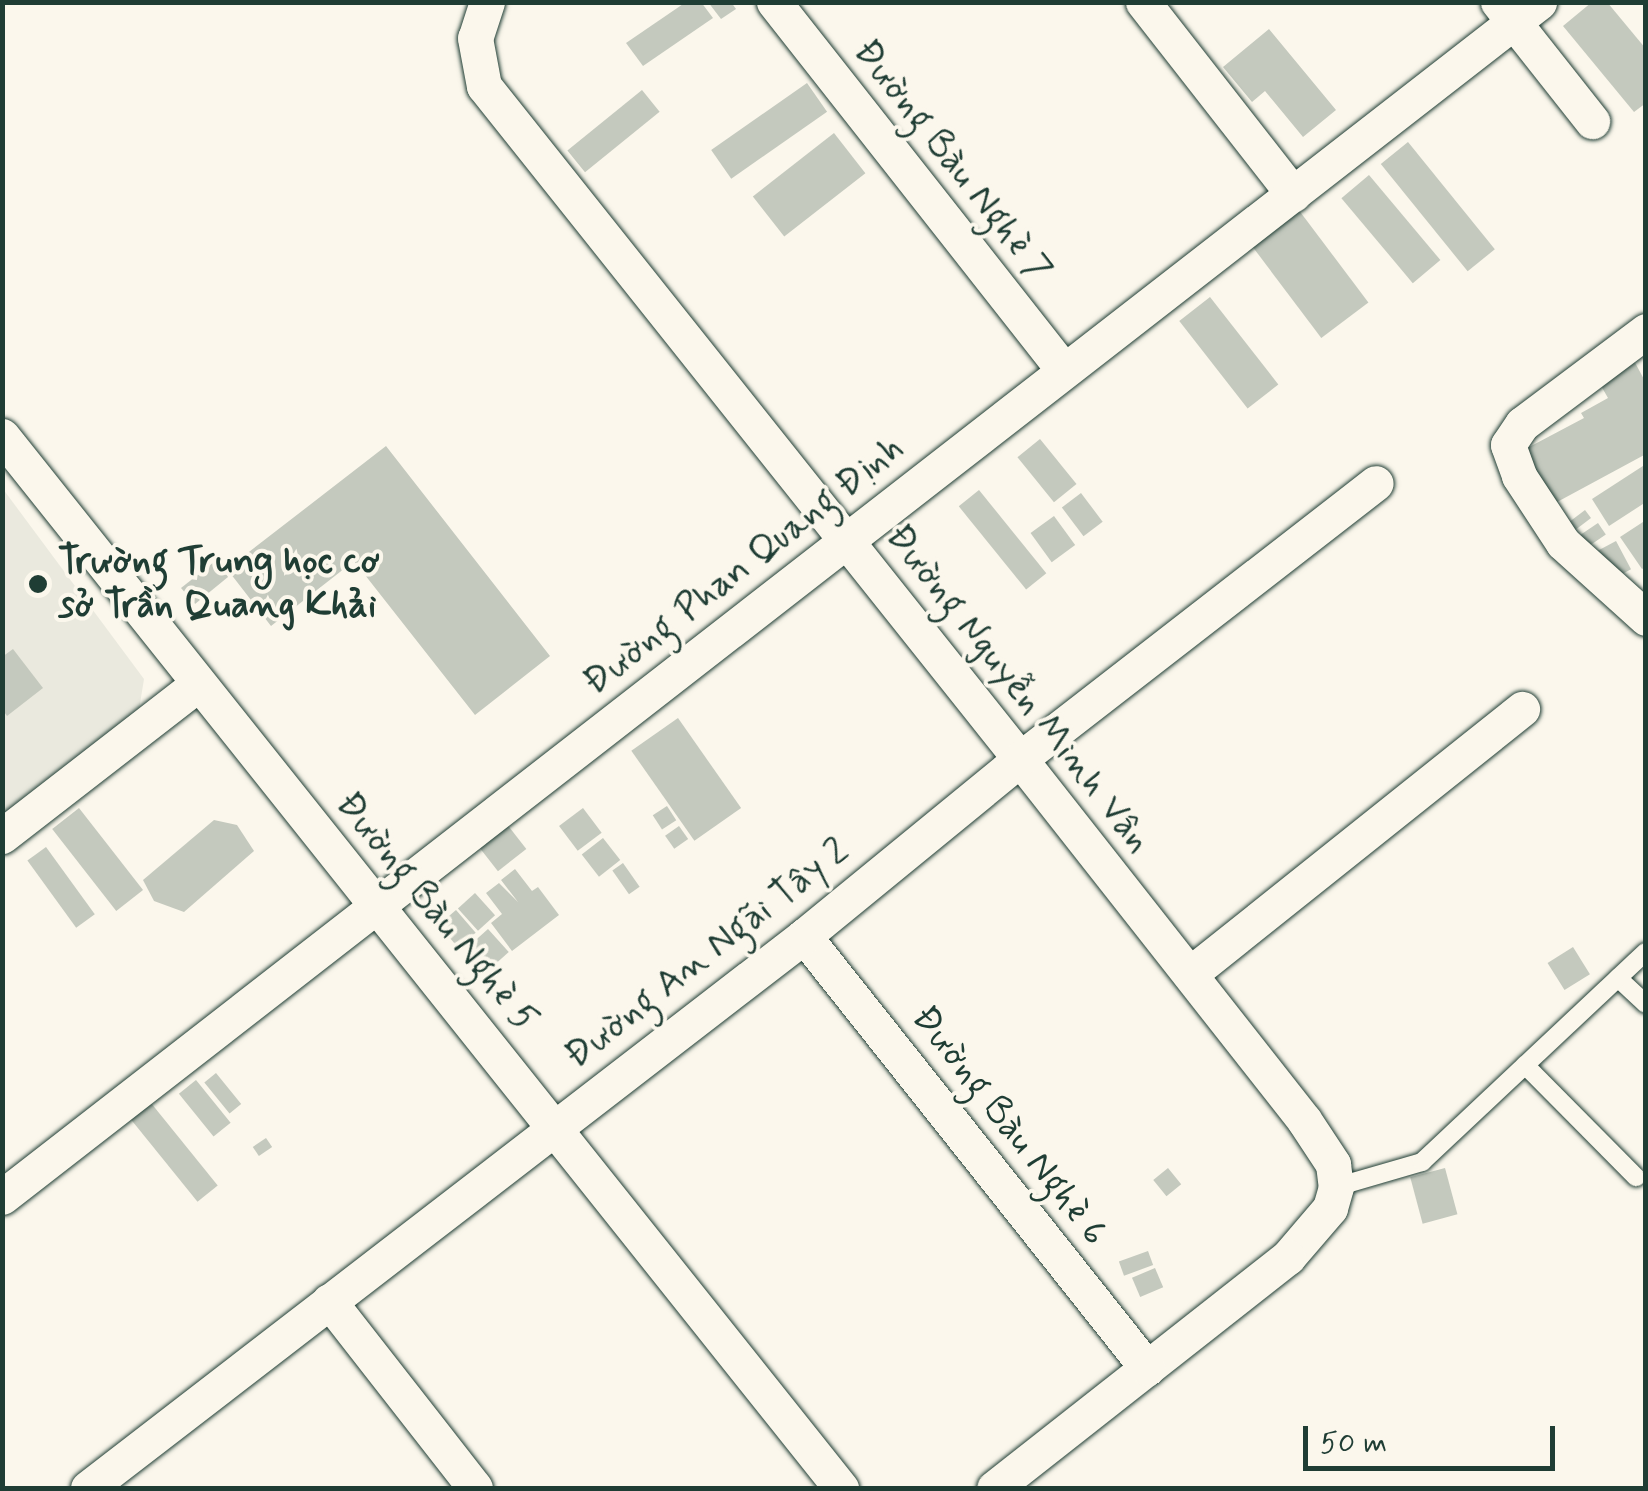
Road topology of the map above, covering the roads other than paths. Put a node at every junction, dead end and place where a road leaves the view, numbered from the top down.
1 (487, 2) edge
2 (774, 2) edge
3 (1143, 2) edge
4 (1517, 9) edge
5 (1592, 121) dead end
6 (1293, 194) junction
7 (1646, 332) edge
8 (1064, 371) junction
9 (2, 436) edge
10 (1376, 483) dead end
11 (846, 540) junction
12 (1646, 618) edge
13 (197, 685) junction
14 (1522, 709) dead end
15 (1020, 758) junction
16 (2, 836) edge
17 (378, 905) junction
18 (804, 936) junction
19 (1646, 952) edge
20 (1190, 974) junction
21 (1618, 978) junction
22 (1646, 1004) edge
23 (1525, 1065) junction
24 (554, 1126) junction
25 (1636, 1177) dead end
26 (1336, 1187) junction
27 (2, 1197) edge
28 (329, 1301) junction
29 (1147, 1368) junction
30 (88, 1488) edge
31 (475, 1488) edge
32 (842, 1488) edge
33 (994, 1488) edge

1 - 11 street, Đường Nguyễn Minh Vân
2 - 8 street, Đường Bàu Nghè 7
3 - 6 street
4 - 5 street
4 - 6 street, Đường Phan Quang Định
6 - 8 street, Đường Phan Quang Định
7 - 12 street
8 - 11 street, Đường Phan Quang Định
9 - 13 street, Đường Bàu Nghè 5
10 - 15 street, Đường An Ngãi Tây 2
11 - 15 street, Đường Nguyễn Minh Vân
11 - 17 street, Đường Phan Quang Định
13 - 16 street
13 - 17 street, Đường Bàu Nghè 5
14 - 20 street
15 - 18 street, Đường An Ngãi Tây 2
15 - 20 street, Đường Nguyễn Minh Vân
17 - 24 street, Đường Bàu Nghè 5
17 - 27 street, Đường Phan Quang Định
18 - 24 street, Đường An Ngãi Tây 2
18 - 29 street, Đường Bàu Nghè 6
19 - 21 lane
20 - 26 street, Đường Nguyễn Minh Vân
21 - 22 lane
21 - 23 lane
23 - 25 lane
23 - 26 lane
24 - 28 street, Đường An Ngãi Tây 2
24 - 32 street, Đường Bàu Nghè 5
26 - 29 street
28 - 30 street, Đường An Ngãi Tây 2
28 - 31 street
29 - 33 street

